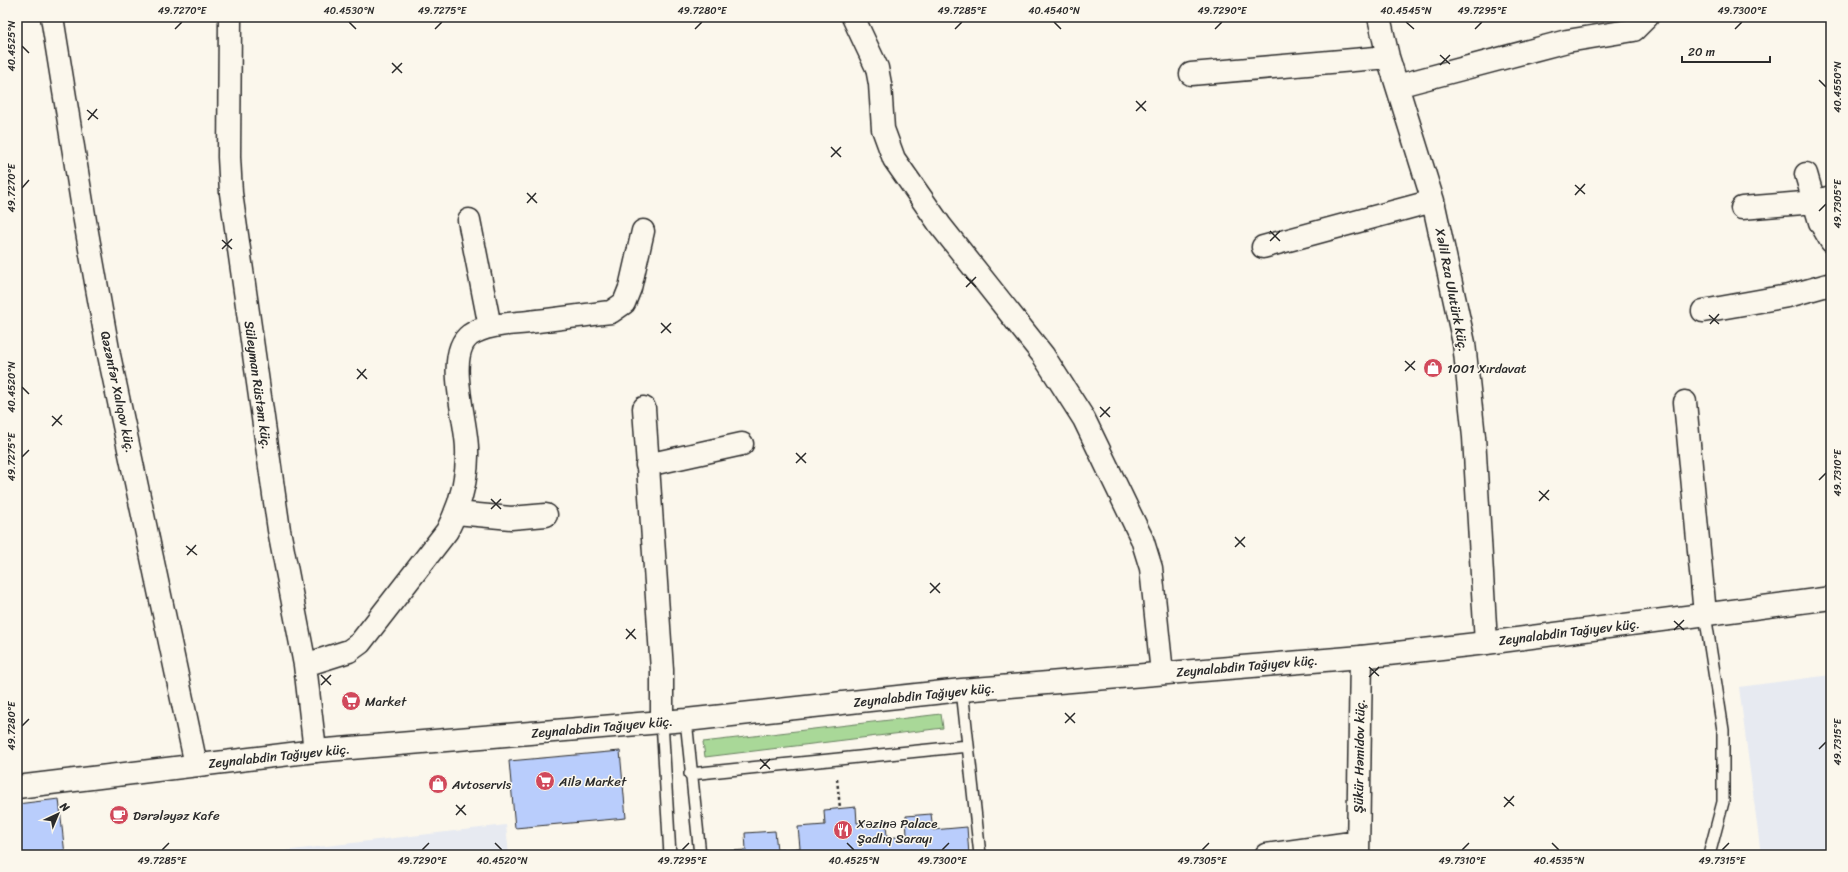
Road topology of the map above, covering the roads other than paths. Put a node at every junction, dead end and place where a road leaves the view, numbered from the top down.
1 (52, 17) edge
2 (230, 17) edge
3 (853, 17) edge
4 (1379, 17) edge
5 (1647, 17) edge
6 (1388, 57) junction
7 (1191, 74) dead end
8 (1396, 86) junction
9 (1806, 174) dead end
10 (1823, 200) edge
11 (1433, 201) junction
12 (1742, 208) dead end
13 (469, 220) dead end
14 (643, 230) dead end
15 (1831, 241) edge
16 (1263, 247) dead end
17 (1831, 284) edge
18 (1703, 312) dead end
19 (490, 327) junction
20 (1685, 402) dead end
21 (644, 408) dead end
22 (742, 444) dead end
23 (647, 465) junction
24 (456, 513) junction
25 (546, 515) dead end
26 (1831, 598) edge
27 (1705, 614) junction
28 (1486, 643) junction
29 (1361, 657) junction
30 (305, 665) junction
31 (1162, 673) junction
32 (962, 690) junction
33 (686, 720) junction
34 (662, 721) junction
35 (968, 746) junction
36 (315, 751) junction
37 (196, 765) junction
38 (690, 774) junction
39 (17, 787) edge
40 (1358, 849) edge
41 (670, 855) edge
42 (700, 855) edge
43 (980, 855) edge
44 (1266, 855) edge
45 (1709, 855) edge

1 - 37 street, Qəzənfər Xalıqov küç.
2 - 30 street, Süleyman Rüstəm küç.
3 - 31 street
4 - 6 street, Xəlil Rza Ulutürk küç.
5 - 8 street
6 - 7 street
6 - 8 street, Xəlil Rza Ulutürk küç.
8 - 11 street, Xəlil Rza Ulutürk küç.
9 - 10 street
10 - 12 street
10 - 15 street
11 - 16 street
11 - 28 street, Xəlil Rza Ulutürk küç.
13 - 19 street
14 - 19 street
17 - 18 street
19 - 24 street
20 - 27 street
21 - 23 street
22 - 23 street
23 - 34 street
24 - 25 street
24 - 30 street
26 - 27 street, Zeynalabdin Tağıyev küç.
27 - 28 street, Zeynalabdin Tağıyev küç.
27 - 45 lane
28 - 29 street, Zeynalabdin Tağıyev küç.
29 - 31 street, Zeynalabdin Tağıyev küç.
29 - 40 street, Şükür Həmidov küç.
30 - 36 street, Süleyman Rüstəm küç.
31 - 32 street, Zeynalabdin Tağıyev küç.
32 - 33 street, Zeynalabdin Tağıyev küç.
32 - 35 lane
33 - 34 street, Zeynalabdin Tağıyev küç.
33 - 38 lane
34 - 36 street, Zeynalabdin Tağıyev küç.
34 - 41 lane
35 - 38 lane
35 - 43 lane
36 - 37 street, Zeynalabdin Tağıyev küç.
37 - 39 street, Zeynalabdin Tağıyev küç.
38 - 42 lane
40 - 44 street

